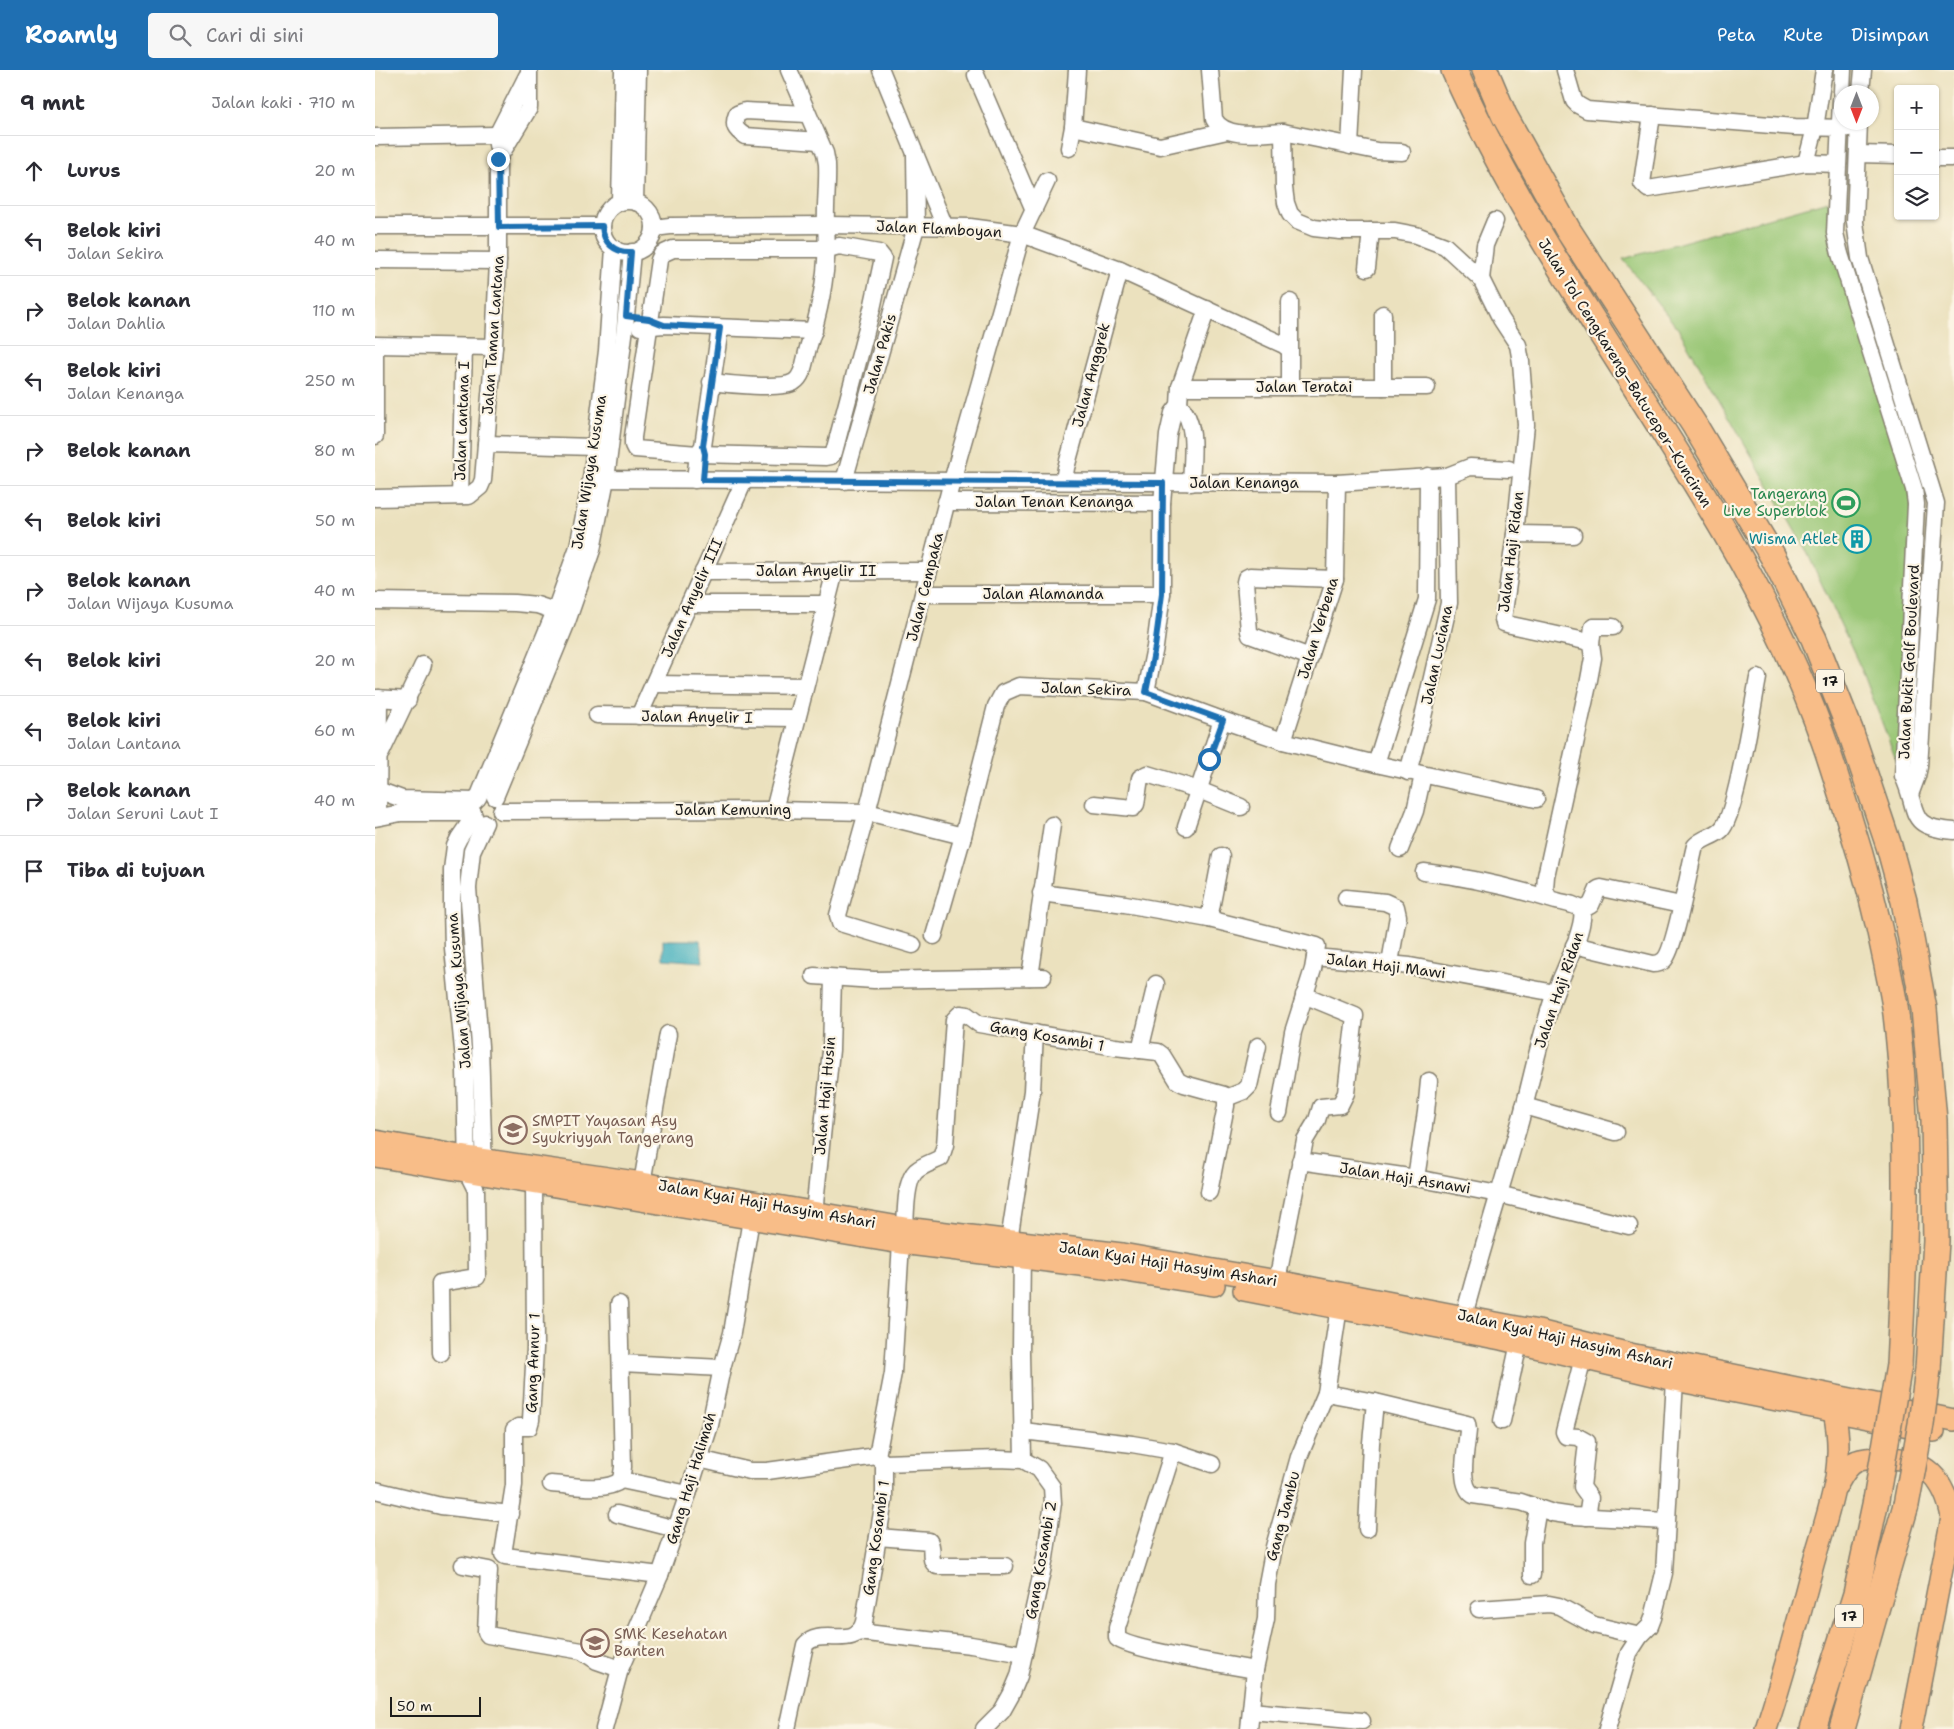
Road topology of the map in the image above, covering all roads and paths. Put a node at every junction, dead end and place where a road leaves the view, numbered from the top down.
1 (623, 70) edge
2 (638, 70) edge
3 (789, 70) edge
4 (881, 70) edge
5 (1077, 70) edge
6 (1210, 70) edge
7 (1354, 70) edge
8 (1454, 70) edge
9 (1485, 70) edge
10 (1565, 70) edge
11 (1824, 70) edge
12 (1843, 70) edge
13 (1863, 70) edge
14 (529, 72) edge
15 (976, 74) dead end
16 (1842, 85) edge
17 (1862, 85) edge
18 (807, 114) junction
19 (1652, 115) junction
20 (1073, 127) junction
21 (1815, 128) junction
22 (1834, 128) edge
23 (1227, 130) junction
24 (1840, 130) edge
25 (1859, 130) edge
26 (1283, 132) junction
27 (497, 135) junction
28 (375, 137) edge
29 (819, 141) junction
30 (1074, 146) dead end
31 (1350, 146) junction
32 (1402, 152) dead end
33 (1857, 154) junction
34 (915, 155) junction
35 (1894, 155) edge
36 (1939, 158) edge
37 (1954, 158) edge
38 (498, 159) junction
39 (1806, 162) junction
40 (1838, 164) junction
41 (1047, 181) dead end
42 (628, 202) junction
43 (1033, 210) junction
44 (1495, 221) dead end
45 (826, 225) junction
46 (375, 226) edge
47 (602, 226) junction
48 (499, 227) junction
49 (916, 227) junction
50 (945, 227) junction
51 (654, 228) junction
52 (1371, 231) junction
53 (1021, 234) junction
54 (614, 248) junction
55 (828, 248) junction
56 (631, 252) junction
57 (375, 260) edge
58 (498, 261) junction
59 (1367, 268) dead end
60 (1120, 270) junction
61 (1481, 279) junction
62 (1290, 302) dead end
63 (872, 309) junction
64 (1207, 309) junction
65 (891, 314) junction
66 (1383, 314) dead end
67 (625, 322) junction
68 (654, 324) junction
69 (720, 328) junction
70 (814, 331) junction
71 (375, 345) edge
72 (464, 347) junction
73 (494, 347) junction
74 (1289, 349) junction
75 (711, 382) junction
76 (1180, 387) junction
77 (1290, 387) junction
78 (1383, 387) junction
79 (1427, 387) dead end
80 (1179, 405) junction
81 (375, 436) edge
82 (486, 444) junction
83 (595, 447) junction
84 (702, 451) junction
85 (1509, 469) dead end
86 (1428, 476) junction
87 (1447, 476) junction
88 (598, 479) junction
89 (699, 480) junction
90 (744, 481) junction
91 (844, 481) junction
92 (952, 481) junction
93 (1064, 482) junction
94 (1163, 483) junction
95 (1191, 483) junction
96 (1337, 483) junction
97 (460, 496) junction
98 (375, 498) edge
99 (947, 502) junction
100 (1162, 502) junction
101 (1515, 534) junction
102 (1573, 535) dead end
103 (835, 571) junction
104 (928, 571) junction
105 (703, 572) junction
106 (1335, 579) junction
107 (923, 594) junction
108 (1162, 594) junction
109 (1427, 599) junction
110 (375, 600) edge
111 (1449, 603) junction
112 (689, 604) junction
113 (827, 604) junction
114 (553, 616) junction
115 (1613, 627) dead end
116 (1591, 644) junction
117 (1310, 657) junction
118 (423, 664) dead end
119 (1758, 678) dead end
120 (654, 684) junction
121 (805, 686) junction
122 (1146, 692) junction
123 (377, 698) edge
124 (408, 700) junction
125 (597, 715) dead end
126 (639, 716) junction
127 (797, 718) junction
128 (1223, 720) junction
129 (1283, 741) junction
130 (379, 758) junction
131 (1376, 764) junction
132 (1415, 773) junction
133 (376, 790) edge
134 (1199, 790) junction
135 (1911, 792) junction
136 (1536, 799) dead end
137 (498, 804) junction
138 (1094, 804) dead end
139 (1241, 807) dead end
140 (477, 810) junction
141 (774, 810) junction
142 (867, 812) junction
143 (376, 817) edge
144 (1052, 824) dead end
145 (1186, 827) dead end
146 (1954, 831) edge
147 (963, 836) junction
148 (1400, 849) dead end
149 (1221, 856) dead end
150 (1424, 872) dead end
151 (1041, 893) junction
152 (1548, 897) junction
153 (1346, 898) dead end
154 (1681, 905) junction
155 (1582, 910) junction
156 (1209, 919) junction
157 (934, 936) dead end
158 (913, 945) dead end
159 (1574, 945) junction
160 (1315, 957) junction
161 (1391, 963) junction
162 (814, 976) dead end
163 (833, 978) junction
164 (1156, 984) dead end
165 (1555, 993) junction
166 (1304, 995) junction
167 (1035, 1033) junction
168 (668, 1034) dead end
169 (1258, 1046) dead end
170 (1141, 1050) junction
171 (1429, 1081) dead end
172 (1227, 1098) junction
173 (1524, 1106) junction
174 (1279, 1113) dead end
175 (1616, 1132) dead end
176 (375, 1141) edge
177 (375, 1156) edge
178 (1300, 1162) junction
179 (475, 1171) junction
180 (1416, 1178) junction
181 (533, 1183) junction
182 (642, 1183) junction
183 (1209, 1192) dead end
184 (1498, 1194) junction
185 (814, 1213) junction
186 (751, 1219) junction
187 (1629, 1226) dead end
188 (903, 1236) junction
189 (1018, 1247) junction
190 (1277, 1281) junction
191 (619, 1304) dead end
192 (1339, 1307) junction
193 (1464, 1316) junction
194 (1519, 1343) junction
195 (441, 1353) dead end
196 (1583, 1358) junction
197 (621, 1363) junction
198 (722, 1368) junction
199 (1675, 1380) junction
200 (1325, 1394) junction
201 (1375, 1402) junction
202 (1834, 1412) junction
203 (1954, 1420) edge
204 (1502, 1421) dead end
205 (1023, 1431) junction
206 (1954, 1435) edge
207 (1173, 1451) junction
208 (699, 1459) junction
209 (881, 1459) junction
210 (1023, 1460) junction
211 (1213, 1464) dead end
212 (621, 1480) junction
213 (551, 1484) dead end
214 (1835, 1487) junction
215 (375, 1490) edge
216 (688, 1494) junction
217 (1538, 1508) junction
218 (1953, 1512) edge
219 (510, 1514) junction
220 (617, 1514) dead end
221 (1587, 1517) junction
222 (1666, 1521) junction
223 (1367, 1529) dead end
224 (676, 1530) junction
225 (878, 1537) junction
226 (463, 1565) dead end
227 (1005, 1566) dead end
228 (660, 1575) junction
229 (1533, 1575) dead end
230 (1479, 1609) dead end
231 (858, 1632) junction
232 (1641, 1636) junction
233 (1024, 1654) junction
234 (1833, 1664) junction
235 (620, 1669) junction
236 (1255, 1670) junction
237 (1858, 1675) junction
238 (1251, 1710) junction
239 (1362, 1722) dead end
240 (604, 1729) edge
241 (787, 1729) edge
242 (985, 1729) edge
243 (1249, 1729) edge
244 (1607, 1729) edge
245 (1766, 1729) edge
246 (1807, 1729) edge
247 (1813, 1729) edge
248 (1843, 1729) edge
249 (1848, 1729) edge
250 (1911, 1729) edge

1 - 42 street
2 - 42 street
3 - 18 street
4 - 34 street
5 - 20 street
6 - 23 street
7 - 31 street
8 - 234 highway, Jalan Tol Cengkareng–Batuceper–Kunciran / 17, bridge
9 - 237 highway, Jalan Tol Cengkareng–Batuceper–Kunciran / 17, bridge
10 - 19 street
11 - 21 street
12 - 16 street
13 - 17 street
14 - 27 street
14 - 38 street
15 - 43 street
18 - 29 street
18 - 29 street
19 - 21 street
19 - 39 street
20 - 23 street
20 - 30 street
21 - 22 street
21 - 39 street
23 - 26 street
24 - 40 street, Jalan Bukit Golf Boulevard
25 - 33 street, Jalan Bukit Golf Boulevard
26 - 31 street
26 - 52 street, Jalan Haji Ridan
27 - 28 street
27 - 38 street, Jalan Taman Lantana
29 - 45 street
31 - 32 street
33 - 35 street
33 - 135 street, Jalan Bukit Golf Boulevard
34 - 49 street, Jalan Pakis
34 - 50 street
36 - 37 street
38 - 48 street, Jalan Taman Lantana
39 - 40 street
40 - 135 street, Jalan Bukit Golf Boulevard
41 - 43 street, Jalan Cempaka
42 - 47 street
42 - 51 street
43 - 53 street, Jalan Cempaka
44 - 61 street
45 - 49 street, Jalan Flamboyan
45 - 51 street, Jalan Flamboyan
45 - 55 street
46 - 48 street
47 - 48 street
47 - 54 street
48 - 58 street, Jalan Taman Lantana
49 - 50 street, Jalan Flamboyan
49 - 65 street, Jalan Pakis
50 - 53 street, Jalan Flamboyan
51 - 56 street
52 - 59 street
52 - 61 street, Jalan Haji Ridan
53 - 60 street, Jalan Flamboyan
53 - 92 street, Jalan Cempaka
54 - 56 street
54 - 83 street, Jalan Wijaya Kusuma
55 - 63 street
55 - 68 street
55 - 70 street
56 - 67 street, Jalan Wijaya Kusuma
57 - 58 street
58 - 73 street, Jalan Taman Lantana
60 - 64 street, Jalan Flamboyan
60 - 93 street, Jalan Anggrek
61 - 101 street, Jalan Haji Ridan
62 - 74 street
63 - 65 street
63 - 84 street
64 - 74 street, Jalan Flamboyan
64 - 76 street
65 - 91 street, Jalan Pakis
66 - 78 street
67 - 68 street
67 - 88 street, Jalan Wijaya Kusuma
68 - 69 street
68 - 84 street
69 - 70 street
69 - 75 street
70 - 75 street
71 - 72 street
71 - 81 street
72 - 73 street
72 - 97 street, Jalan Lantana I
73 - 82 street, Jalan Taman Lantana
74 - 77 street
75 - 84 street
76 - 77 street, Jalan Teratai
76 - 80 street
77 - 78 street, Jalan Teratai
78 - 79 street, Jalan Teratai
80 - 94 street
80 - 95 street
82 - 83 street
82 - 97 street, Jalan Taman Lantana
83 - 88 street, Jalan Wijaya Kusuma
84 - 89 street
85 - 87 street, Jalan Kenanga
86 - 87 street, Jalan Kenanga
86 - 96 street, Jalan Kenanga
86 - 109 street, Jalan Luciana
87 - 111 street, Jalan Luciana
88 - 89 street, Jalan Kenanga
88 - 114 street, Jalan Wijaya Kusuma
88 - 137 street, Jalan Wijaya Kusuma
89 - 90 street, Jalan Kenanga
90 - 91 street, Jalan Kenanga
90 - 105 street, Jalan Anyelir III
91 - 92 street, Jalan Kenanga
92 - 93 street, Jalan Kenanga
92 - 99 street, Jalan Cempaka
93 - 94 street, Jalan Kenanga
94 - 95 street, Jalan Kenanga
94 - 100 street
95 - 96 street, Jalan Kenanga
96 - 106 street, Jalan Verbena
97 - 98 street, Jalan Taman Lantana
99 - 100 street, Jalan Tenan Kenanga
99 - 104 street, Jalan Cempaka
100 - 108 street
101 - 102 street
101 - 116 street, Jalan Haji Ridan
103 - 104 street, Jalan Anyelir II
103 - 105 street, Jalan Anyelir II
103 - 113 street
104 - 107 street, Jalan Cempaka
105 - 112 street, Jalan Anyelir III
106 - 117 street, Jalan Verbena
106 - 117 street
107 - 108 street, Jalan Alamanda
107 - 142 street, Jalan Cempaka
108 - 122 street
109 - 111 street
109 - 131 street, Jalan Luciana
110 - 114 street
111 - 132 street, Jalan Luciana
112 - 113 street
112 - 120 street, Jalan Anyelir III
113 - 121 street
114 - 140 street, Jalan Wijaya Kusuma
115 - 116 street
116 - 152 street
117 - 129 street, Jalan Verbena
118 - 124 street
119 - 154 street
120 - 121 street
120 - 126 street, Jalan Anyelir III
121 - 127 street
122 - 128 street, Jalan Sekira
122 - 147 street, Jalan Sekira
123 - 124 street
123 - 130 street
124 - 130 street
125 - 126 street, Jalan Anyelir I
126 - 127 street, Jalan Anyelir I
127 - 141 street
128 - 129 street, Jalan Sekira
128 - 134 street
129 - 131 street, Jalan Sekira
130 - 133 street
131 - 132 street, Jalan Sekira
132 - 136 street, Jalan Sekira
132 - 148 street
133 - 140 street
133 - 143 street
134 - 138 street
134 - 139 street
134 - 145 street
135 - 146 street
137 - 140 street, Jalan Kemuning
137 - 140 street
137 - 141 street, Jalan Kemuning
140 - 143 street
140 - 179 street, Jalan Wijaya Kusuma
141 - 142 street, Jalan Kemuning
142 - 147 street, Jalan Kemuning
142 - 158 street, Jalan Cempaka
144 - 151 street
147 - 157 street, Jalan Sekira
149 - 156 street
150 - 152 street, Jalan Haji Ridan
151 - 156 street
151 - 163 street
152 - 155 street, Jalan Haji Ridan
153 - 161 street
154 - 155 street
154 - 159 street
155 - 159 street, Jalan Haji Ridan
156 - 160 street
159 - 165 street, Jalan Haji Ridan
160 - 161 street, Jalan Haji Mawi
160 - 166 street, Jalan Haji Mawi
161 - 165 street, Jalan Haji Mawi
162 - 163 street
163 - 185 street, Jalan Haji Husin
164 - 170 street
165 - 173 street, Jalan Haji Ridan
166 - 174 street, Jalan Haji Mawi
166 - 178 street
167 - 170 street, Gang Kosambi 1
167 - 188 street, Gang Kosambi 1
167 - 189 street
168 - 182 street
169 - 172 street
170 - 172 street, Gang Kosambi 1
171 - 180 street
172 - 183 street
173 - 175 street
173 - 184 street, Jalan Haji Ridan
176 - 179 main road, Jalan Kyai Haji Hasyim Ashari
177 - 179 main road, Jalan Kyai Haji Hasyim Ashari
178 - 180 street, Jalan Haji Asnawi
178 - 190 street
179 - 181 main road, Jalan Kyai Haji Hasyim Ashari
179 - 182 main road, Jalan Kyai Haji Hasyim Ashari
179 - 195 street, Jalan Wijaya Kusuma
180 - 184 street, Jalan Haji Asnawi
181 - 186 main road, Jalan Kyai Haji Hasyim Ashari
181 - 219 street, Gang Annur 1
182 - 185 main road, Jalan Kyai Haji Hasyim Ashari
184 - 187 street, Jalan Haji Asnawi
184 - 193 street, Jalan Haji Ridan
185 - 188 main road, Jalan Kyai Haji Hasyim Ashari
186 - 188 main road, Jalan Kyai Haji Hasyim Ashari
186 - 198 street, Gang Haji Halimah
188 - 189 main road, Jalan Kyai Haji Hasyim Ashari
188 - 209 street, Gang Kosambi 1
189 - 190 main road, Jalan Kyai Haji Hasyim Ashari
189 - 192 main road, Jalan Kyai Haji Hasyim Ashari
189 - 205 street
190 - 193 main road, Jalan Kyai Haji Hasyim Ashari
191 - 197 street
192 - 194 main road, Jalan Kyai Haji Hasyim Ashari
192 - 200 street, Gang Jambu
193 - 203 main road, Jalan Kyai Haji Hasyim Ashari
194 - 196 main road, Jalan Kyai Haji Hasyim Ashari
194 - 204 street
196 - 199 main road, Jalan Kyai Haji Hasyim Ashari
196 - 221 street
197 - 198 street
197 - 212 street
198 - 208 street, Gang Haji Halimah
199 - 202 main road, Jalan Kyai Haji Hasyim Ashari
199 - 222 street
200 - 201 street
200 - 236 street, Gang Jambu
201 - 217 street
201 - 223 street
202 - 206 main road, Jalan Kyai Haji Hasyim Ashari
202 - 214 main road
205 - 207 street
205 - 210 street
207 - 211 street
207 - 236 street
208 - 209 street
208 - 216 street, Gang Haji Halimah
209 - 210 street
209 - 225 street, Gang Kosambi 1
210 - 233 street, Gang Kosambi 2
212 - 213 street
212 - 216 street
214 - 218 main road
214 - 245 main road
215 - 219 street
216 - 224 street, Gang Haji Halimah
217 - 221 street
217 - 229 street
218 - 250 main road
219 - 228 street, Gang Annur 1
220 - 224 street
221 - 222 street
222 - 232 street
224 - 228 street, Gang Haji Halimah
225 - 227 street
225 - 231 street, Gang Kosambi 1
226 - 235 street
228 - 235 street, Gang Haji Halimah
230 - 232 street
231 - 233 street
231 - 241 street
232 - 244 street
233 - 242 street, Gang Kosambi 2
234 - 246 highway
234 - 247 highway, Jalan Tol Cengkareng–Batuceper–Kunciran / 17
235 - 240 street, Gang Haji Halimah
236 - 238 street, Gang Jambu
237 - 248 highway, Jalan Tol Cengkareng–Batuceper–Kunciran / 17
237 - 249 highway
238 - 239 street
238 - 243 street, Gang Jambu

